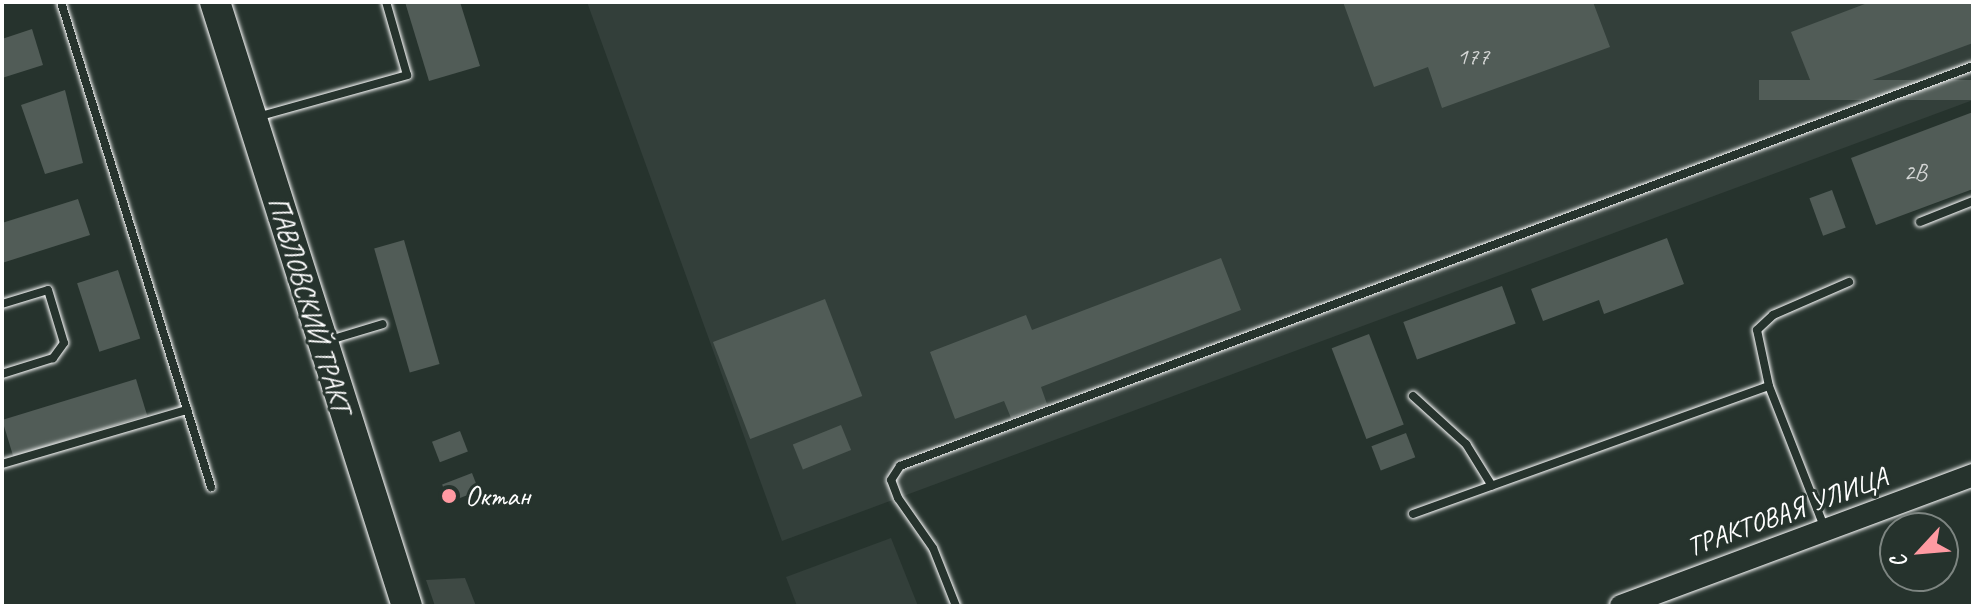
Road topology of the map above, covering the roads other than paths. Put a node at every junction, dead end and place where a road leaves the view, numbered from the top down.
1 (61, 2) edge
2 (215, 2) edge
3 (386, 2) edge
4 (1973, 66) edge
5 (252, 119) junction
6 (1973, 201) edge
7 (1920, 222) dead end
8 (1849, 282) dead end
9 (2, 304) edge
10 (383, 324) dead end
11 (321, 343) junction
12 (2, 374) edge
13 (1769, 386) junction
14 (1413, 396) dead end
15 (187, 410) junction
16 (2, 464) edge
17 (1973, 475) edge
18 (1492, 486) junction
19 (211, 487) dead end
20 (1413, 514) dead end
21 (1826, 530) junction
22 (407, 606) edge
23 (956, 606) edge
24 (1621, 606) edge

1 - 15 lane
2 - 5 highway, ПАВЛОВСКИЙ ТРАКТ
3 - 5 lane
4 - 23 lane
5 - 11 highway, ПАВЛОВСКИЙ ТРАКТ
6 - 7 lane
8 - 13 lane
9 - 12 lane
10 - 11 lane
11 - 22 highway, ПАВЛОВСКИЙ ТРАКТ
13 - 18 lane
13 - 21 lane
14 - 18 lane
15 - 16 lane
15 - 19 lane
17 - 21 main road, ТРАКТОВАЯ УЛИЦА
18 - 20 lane
21 - 24 main road, ТРАКТОВАЯ УЛИЦА

